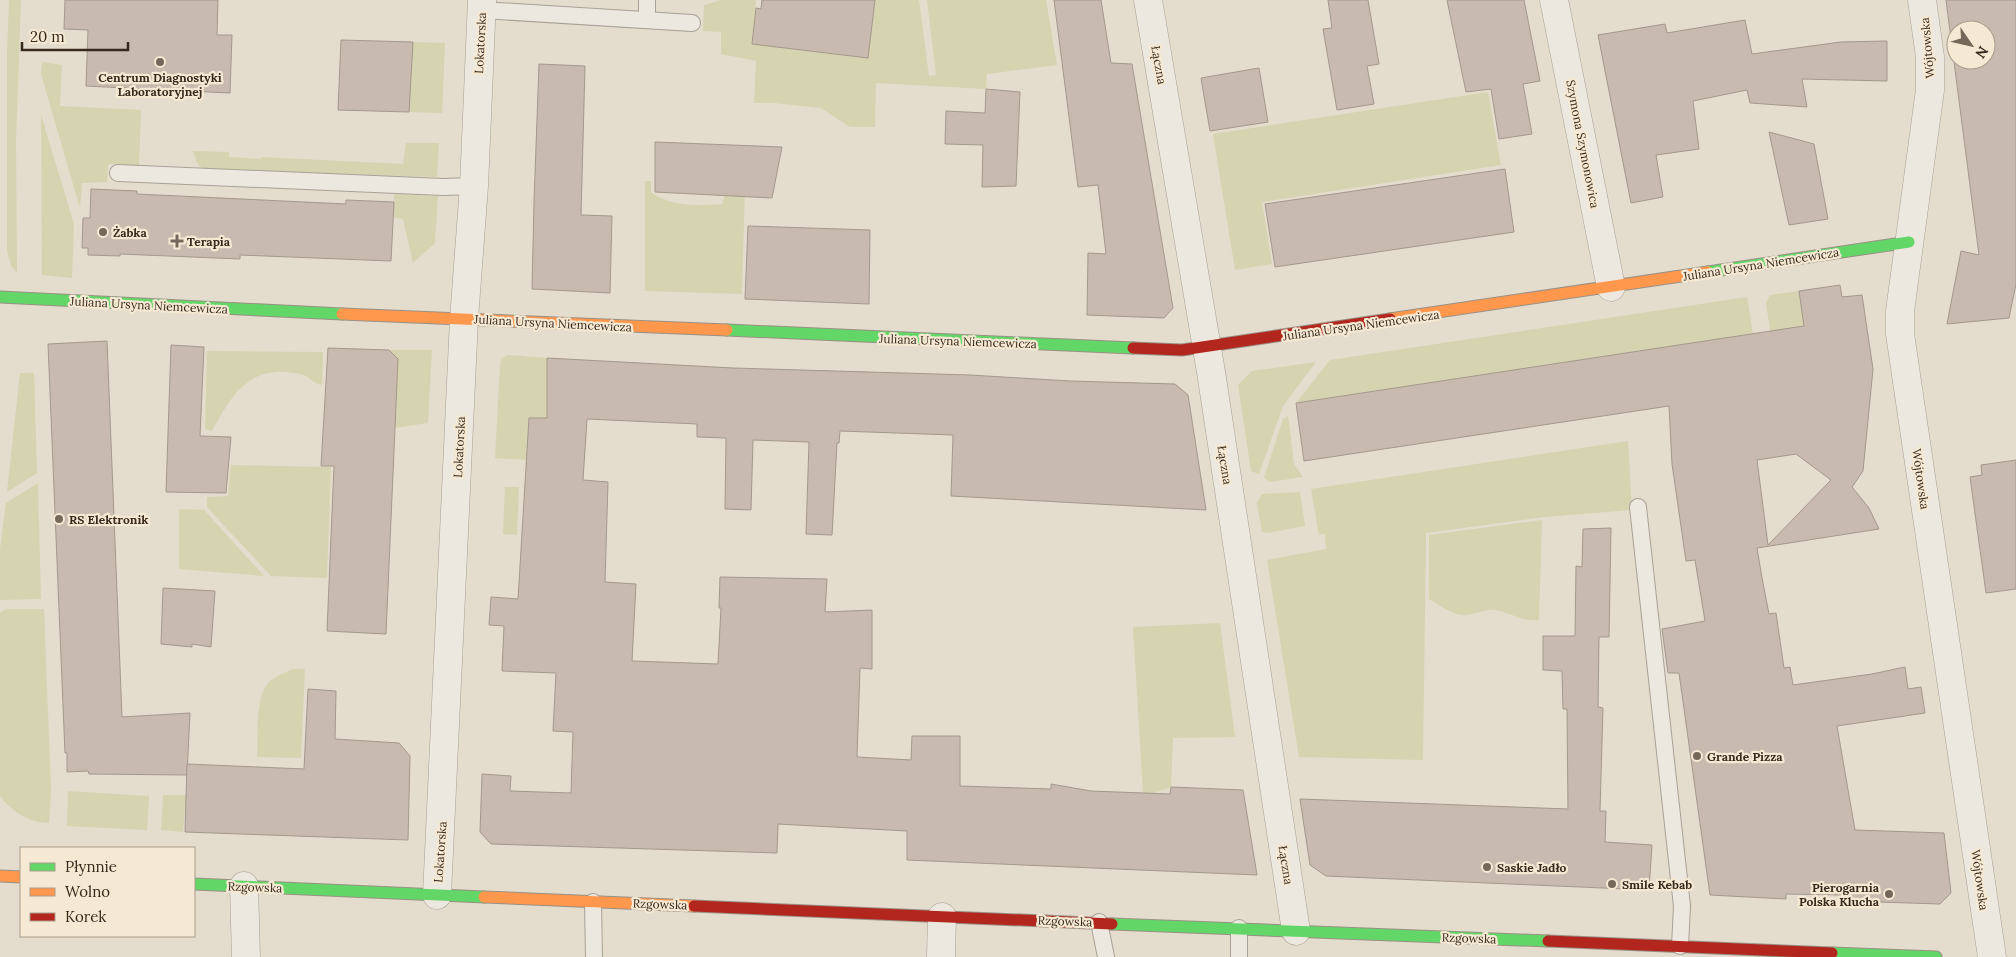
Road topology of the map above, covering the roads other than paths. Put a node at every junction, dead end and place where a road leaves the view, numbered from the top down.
1 (647, 0) edge
2 (1148, 0) edge
3 (1554, 0) edge
4 (1922, 0) edge
5 (482, 5) edge
6 (647, 20) junction
7 (692, 23) dead end
8 (118, 173) dead end
9 (474, 186) junction
10 (1909, 242) junction
11 (1611, 287) junction
12 (0, 297) edge
13 (464, 319) junction
14 (1207, 347) junction
15 (1638, 507) dead end
16 (0, 876) edge
17 (20, 877) edge
18 (195, 884) edge
19 (244, 886) junction
20 (437, 894) junction
21 (593, 902) junction
22 (942, 917) junction
23 (1099, 922) junction
24 (1239, 928) junction
25 (1296, 931) junction
26 (1680, 946) junction
27 (246, 957) edge
28 (594, 957) edge
29 (942, 957) edge
30 (1106, 957) edge
31 (1239, 957) edge
32 (1936, 957) edge
33 (1992, 957) edge

1 - 6 lane
2 - 14 street, Łączna
3 - 11 street, Szymona Szymonowica
4 - 10 street, Wójtowska
5 - 6 lane
5 - 9 street, Lokatorska
6 - 7 lane
8 - 9 lane
9 - 13 street, Lokatorska
10 - 11 street, Juliana Ursyna Niemcewicza
10 - 33 street, Wójtowska
11 - 14 street, Juliana Ursyna Niemcewicza
12 - 13 street, Juliana Ursyna Niemcewicza
13 - 14 street, Juliana Ursyna Niemcewicza
13 - 20 street, Lokatorska
14 - 25 street, Łączna
15 - 26 lane
16 - 17 street
18 - 19 street, Rzgowska
19 - 20 street, Rzgowska
19 - 27 street
20 - 21 street, Rzgowska
21 - 22 street, Rzgowska
21 - 28 lane
22 - 23 street, Rzgowska
22 - 29 street
23 - 24 street, Rzgowska
23 - 30 lane
24 - 25 street, Rzgowska
24 - 31 lane
25 - 26 street, Rzgowska
26 - 32 street, Rzgowska

